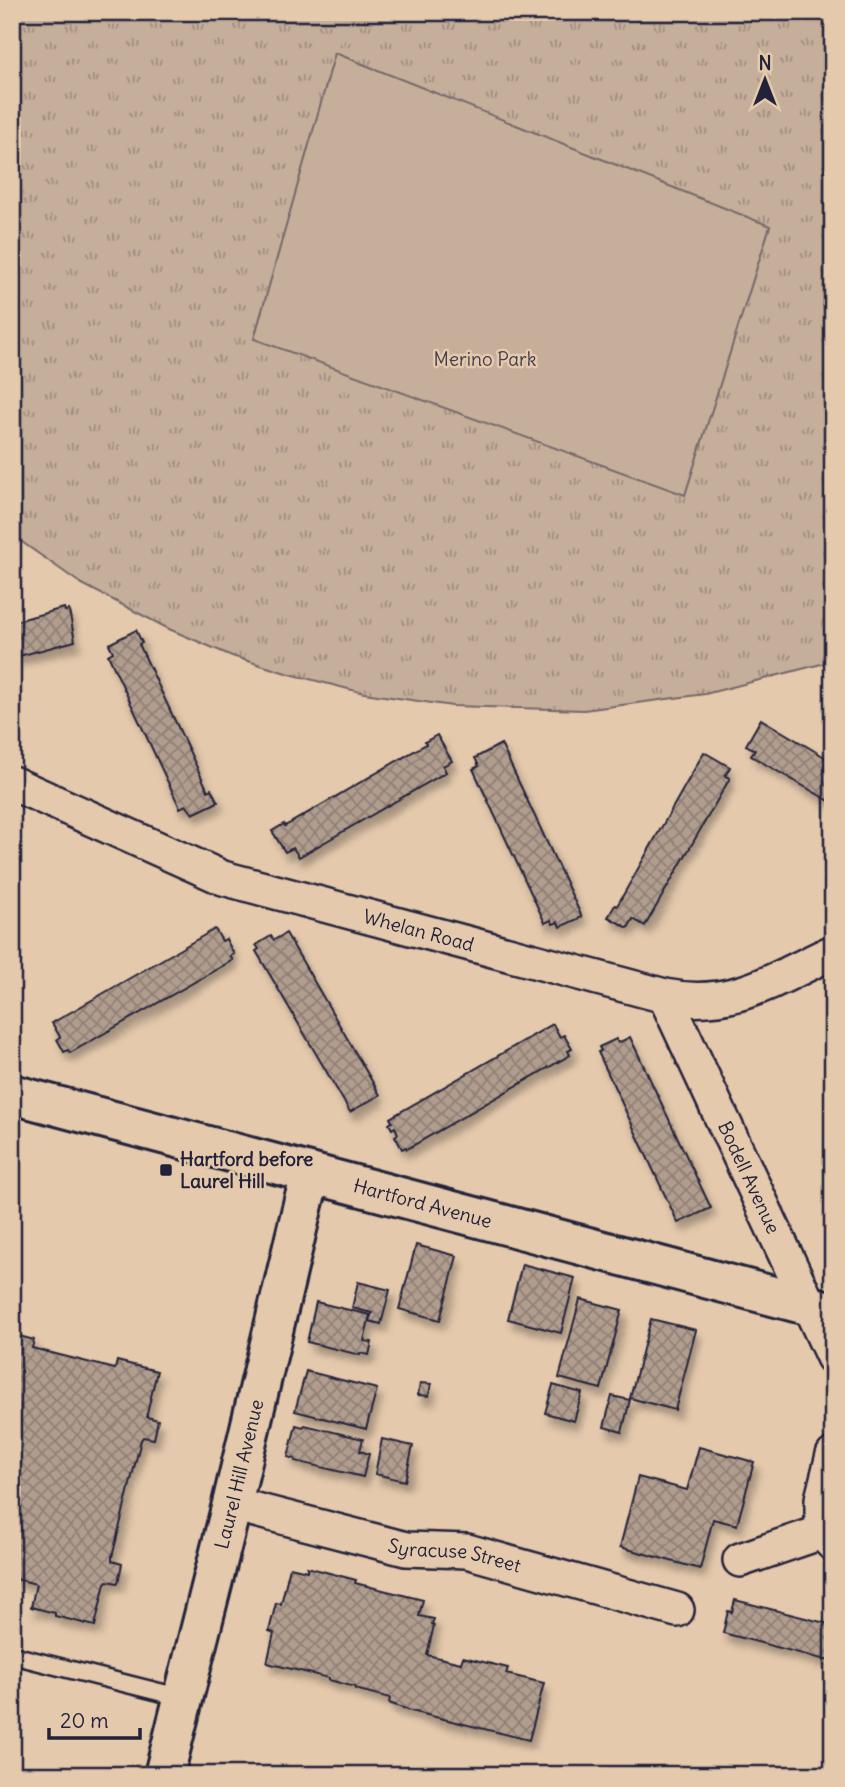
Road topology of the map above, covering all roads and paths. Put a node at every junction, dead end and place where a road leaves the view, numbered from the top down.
1 (12, 782) edge
2 (833, 952) edge
3 (664, 996) junction
4 (12, 1094) edge
5 (312, 1174) junction
6 (821, 1309) edge
7 (833, 1357) edge
8 (833, 1455) edge
9 (232, 1504) junction
10 (828, 1538) edge
11 (740, 1560) dead end
12 (677, 1610) dead end
13 (12, 1655) edge
14 (184, 1699) junction
15 (164, 1775) edge

1 - 3 street, Whelan Road
2 - 3 street, Whelan Road
3 - 6 street, Bodell Avenue
4 - 5 main road, Hartford Avenue
5 - 6 main road, Hartford Avenue
5 - 9 main road, Laurel Hill Avenue
6 - 7 street, Bodell Avenue
8 - 10 street
9 - 12 street, Syracuse Street
9 - 14 main road, Laurel Hill Avenue
10 - 11 street
13 - 14 lane
14 - 15 main road, Laurel Hill Avenue

